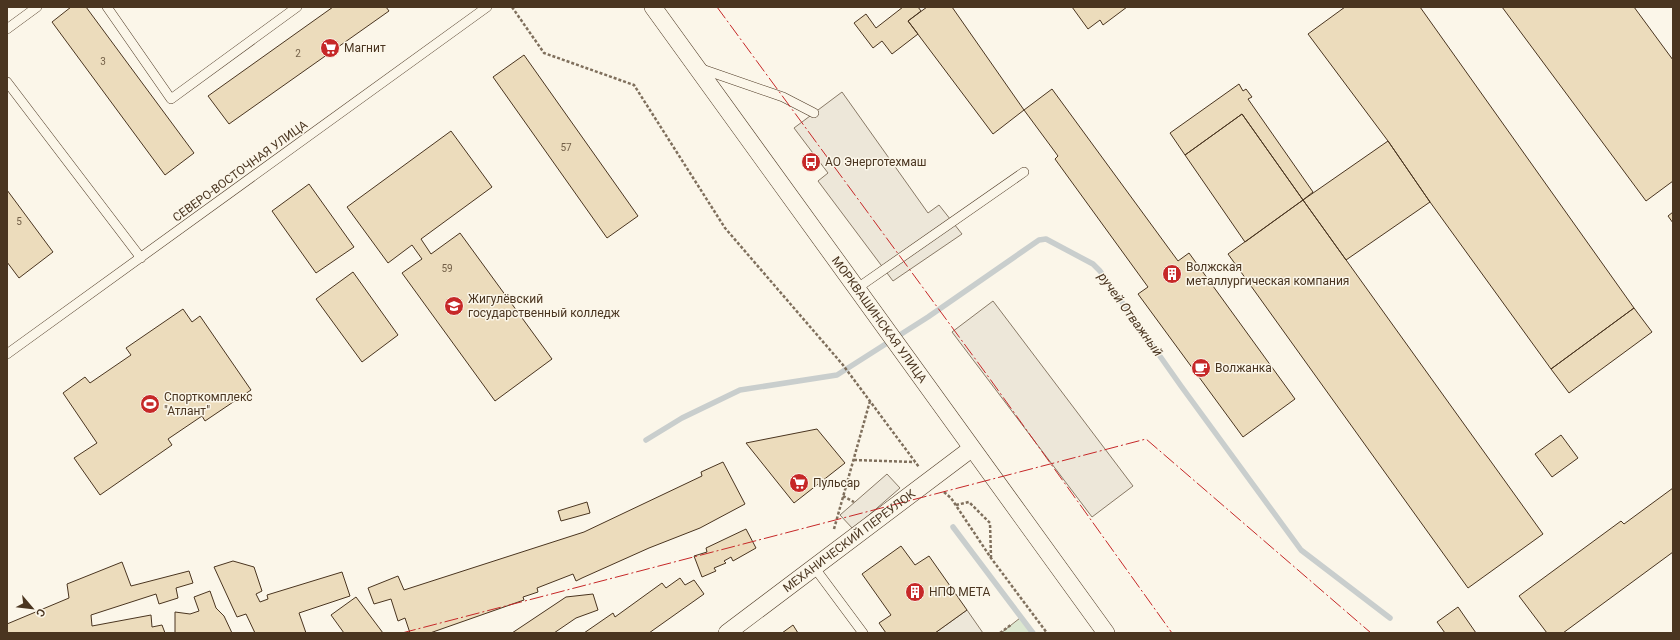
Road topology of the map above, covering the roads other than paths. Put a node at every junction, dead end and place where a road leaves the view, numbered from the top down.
1 (37, 7) edge
2 (107, 7) edge
3 (297, 7) edge
4 (487, 7) edge
5 (653, 7) edge
6 (7, 29) edge
7 (696, 67) junction
8 (7, 82) edge
9 (814, 113) dead end
10 (1024, 172) dead end
11 (141, 258) junction
12 (856, 289) junction
13 (7, 354) edge
14 (971, 449) junction
15 (820, 562) junction
16 (727, 633) edge
17 (863, 633) edge
18 (1106, 633) edge

1 - 6 lane
2 - 3 lane
4 - 11 lane, СЕВЕРО-ВОСТОЧНАЯ УЛИЦА
5 - 7 street, МОРКВАШИНСКАЯ УЛИЦА
7 - 9 lane
7 - 12 street, МОРКВАШИНСКАЯ УЛИЦА
8 - 11 lane
10 - 12 lane
11 - 13 lane, СЕВЕРО-ВОСТОЧНАЯ УЛИЦА
12 - 14 street, МОРКВАШИНСКАЯ УЛИЦА
14 - 15 street, МЕХАНИЧЕСКИЙ ПЕРЕУЛОК
14 - 18 street, МОРКВАШИНСКАЯ УЛИЦА
15 - 16 street, МЕХАНИЧЕСКИЙ ПЕРЕУЛОК
15 - 17 lane

